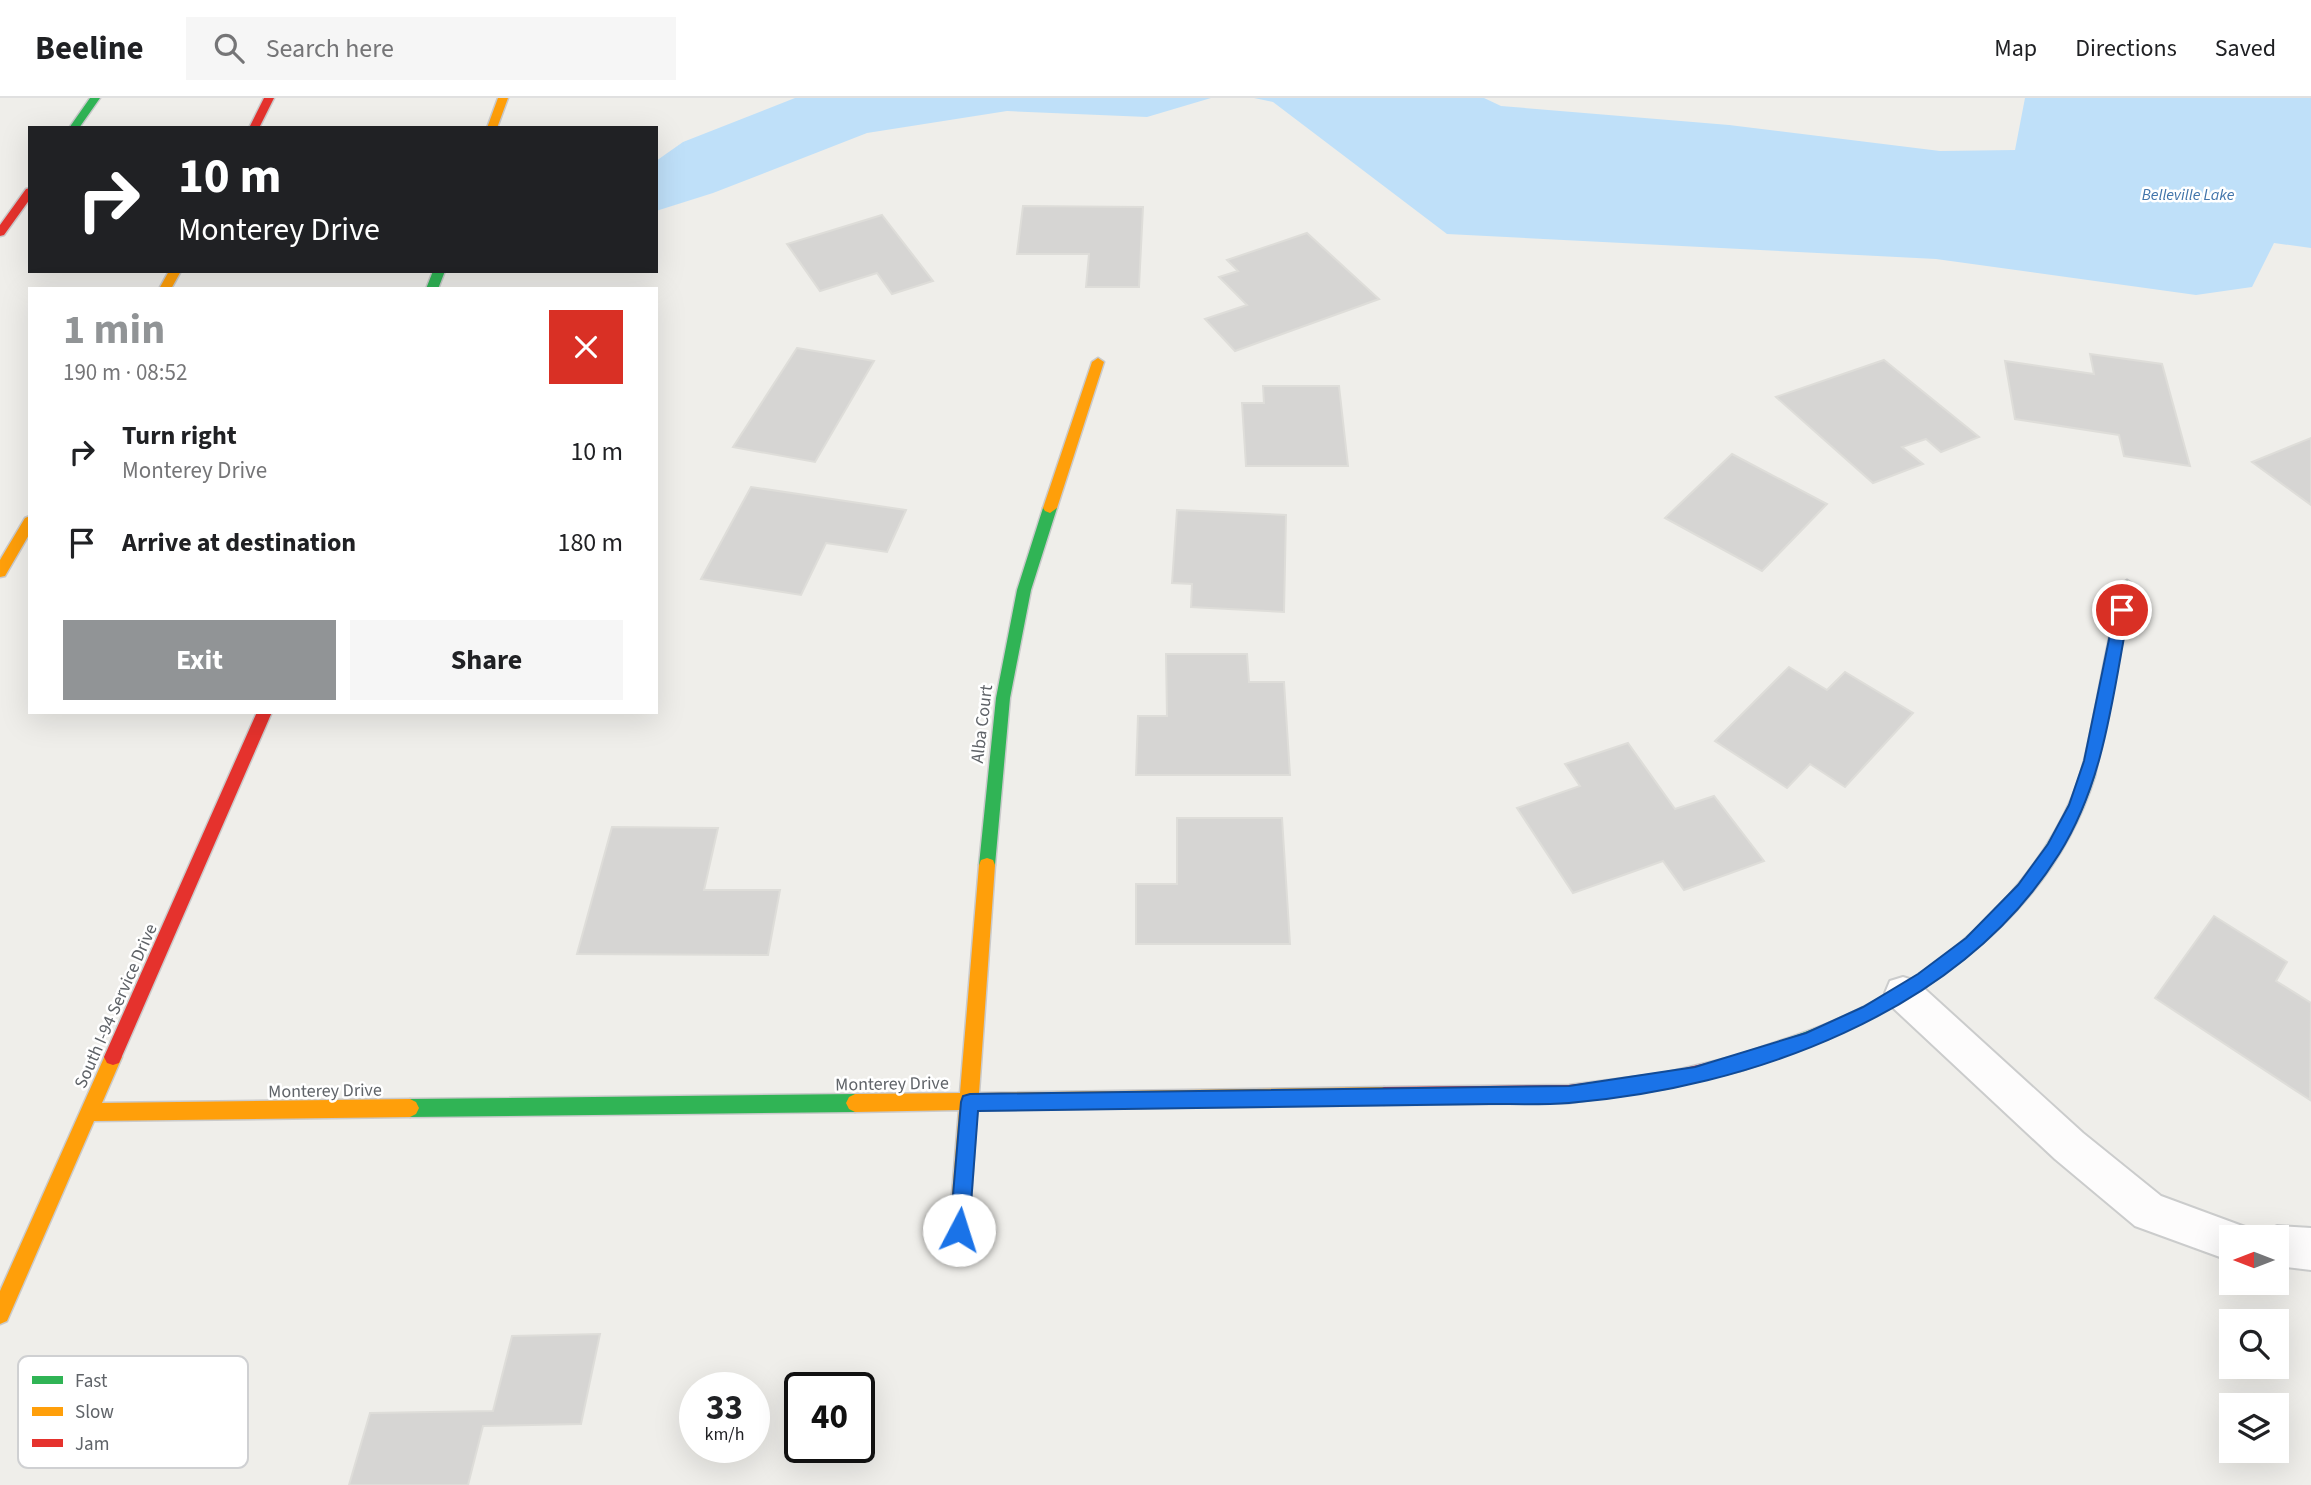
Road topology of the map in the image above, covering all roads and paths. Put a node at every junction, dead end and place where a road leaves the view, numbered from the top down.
1 (95, 98) edge
2 (269, 98) edge
3 (503, 98) edge
4 (75, 126) edge
5 (255, 126) edge
6 (493, 126) edge
7 (28, 194) edge
8 (0, 233) edge
9 (1098, 362) dead end
10 (28, 524) edge
11 (0, 572) edge
12 (2127, 585) dead end
13 (264, 714) edge
14 (1903, 993) junction
15 (970, 1102) junction
16 (90, 1112) junction
17 (959, 1230) dead end
18 (2219, 1237) edge
19 (2289, 1247) edge
20 (2311, 1249) edge
21 (0, 1314) edge

1 - 4 main road
2 - 5 main road
3 - 6 main road
7 - 8 main road
9 - 15 main road, Alba Court
10 - 11 main road
12 - 14 main road, Monterey Drive
13 - 16 main road, South I-94 Service Drive
14 - 15 main road, Monterey Drive
14 - 18 lane
15 - 16 main road, Monterey Drive
15 - 17 main road, Alba Court
16 - 21 main road, South I-94 Service Drive
19 - 20 lane

